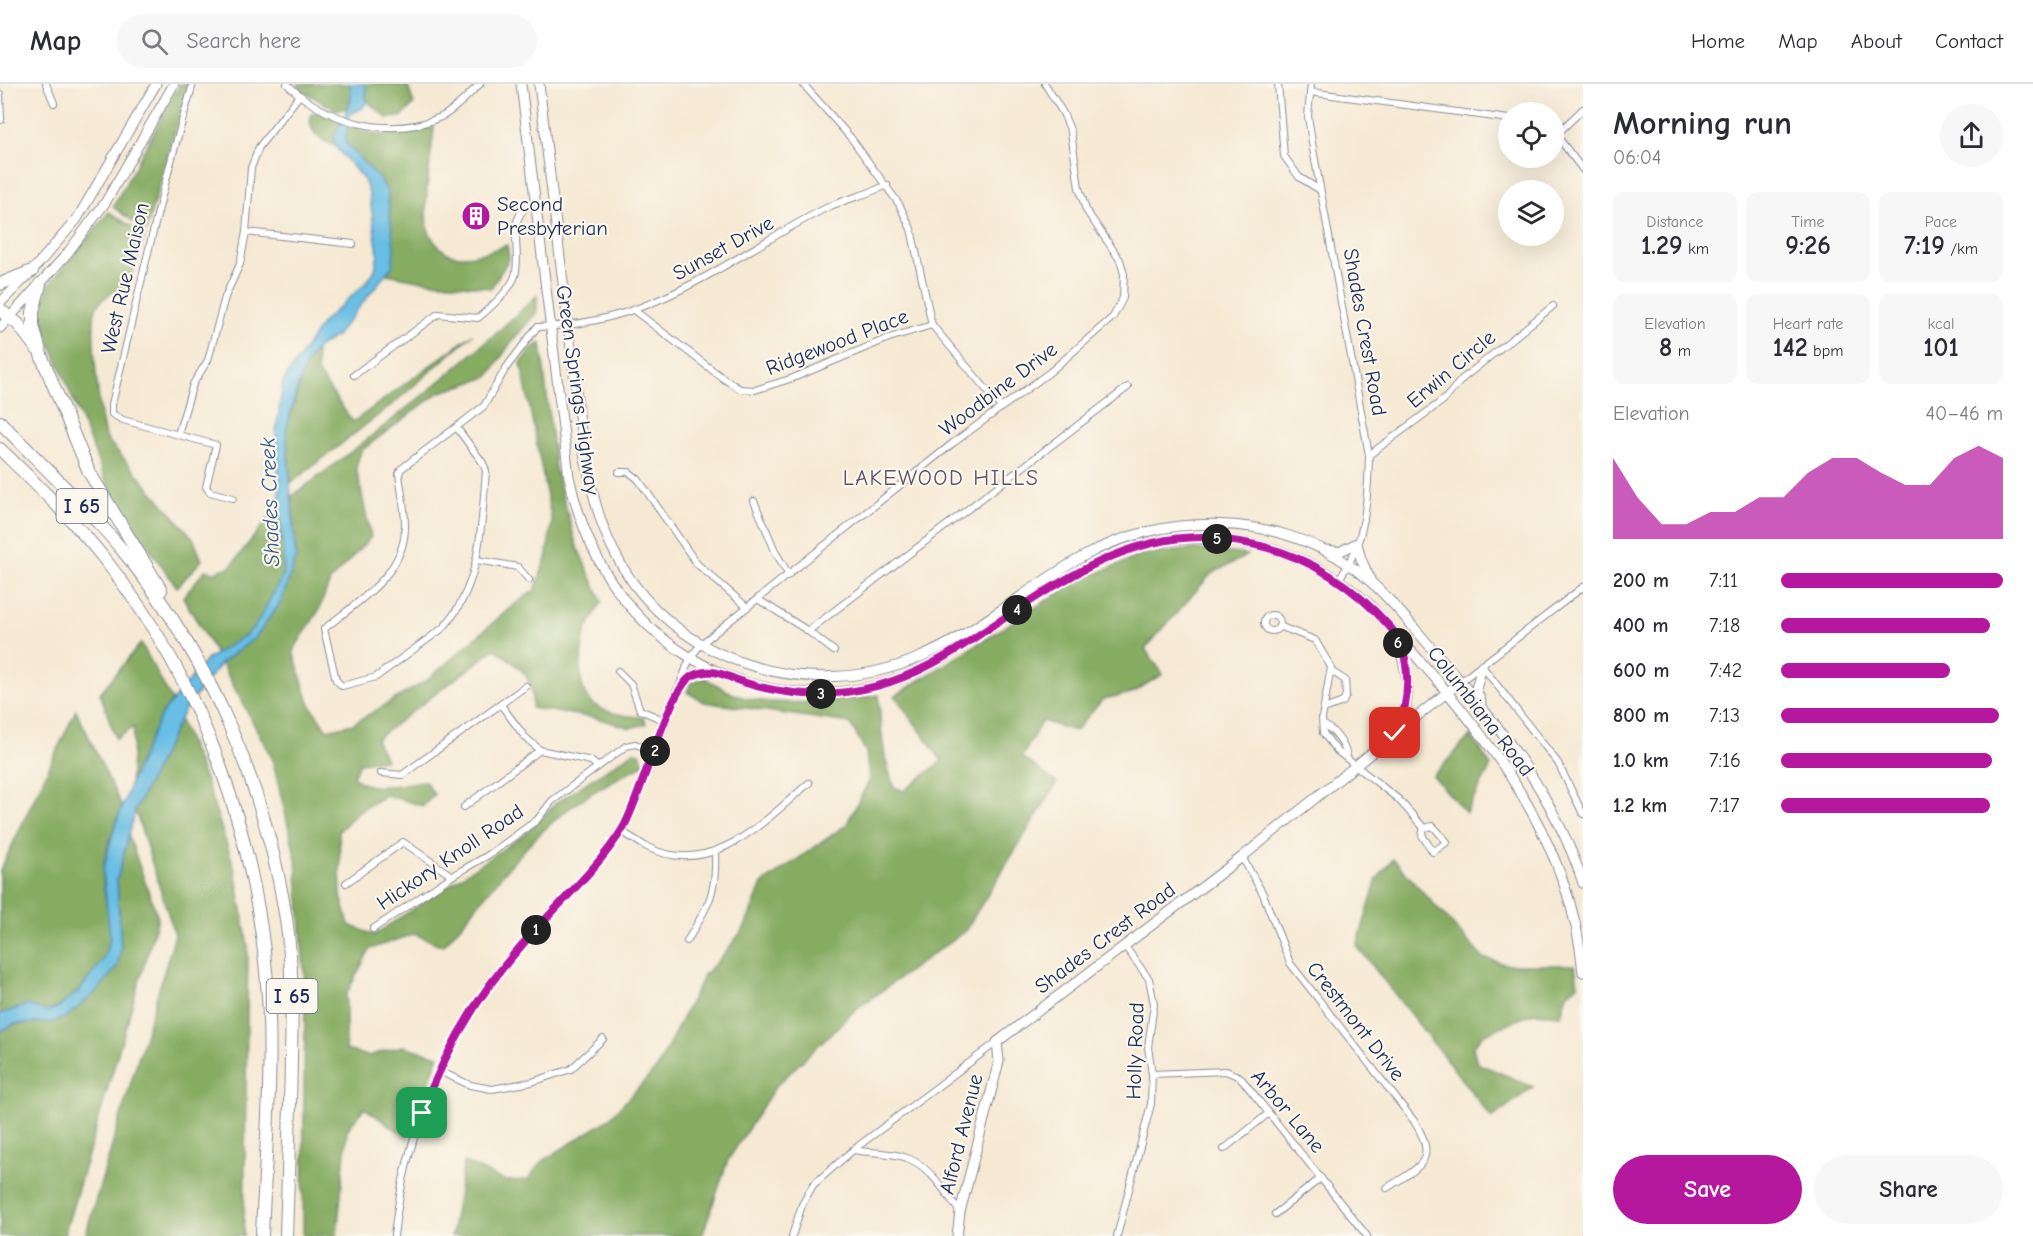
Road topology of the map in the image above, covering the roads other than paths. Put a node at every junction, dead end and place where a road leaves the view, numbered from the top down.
1 (46, 84) edge
2 (156, 84) edge
3 (174, 84) edge
4 (194, 84) edge
5 (287, 84) edge
6 (480, 84) edge
7 (521, 84) edge
8 (539, 84) edge
9 (802, 84) edge
10 (1045, 84) edge
11 (1278, 84) edge
12 (1311, 88) edge
13 (0, 94) edge
14 (299, 96) junction
15 (54, 104) dead end
16 (1583, 109) edge
17 (1498, 117) edge
18 (1, 120) edge
19 (1564, 126) edge
20 (1564, 144) edge
21 (1583, 170) edge
22 (886, 186) junction
23 (1320, 190) junction
24 (536, 200) junction
25 (246, 232) junction
26 (353, 244) dead end
27 (32, 271) junction
28 (0, 284) edge
29 (40, 284) junction
30 (0, 303) edge
31 (1553, 306) dead end
32 (635, 311) junction
33 (5, 314) edge
34 (932, 325) junction
35 (570, 326) junction
36 (550, 327) junction
37 (0, 328) edge
38 (41, 355) junction
39 (354, 375) dead end
40 (1128, 387) dead end
41 (1001, 407) junction
42 (0, 422) edge
43 (457, 428) junction
44 (178, 434) junction
45 (2, 452) edge
46 (1370, 455) junction
47 (619, 472) dead end
48 (233, 498) dead end
49 (754, 501) dead end
50 (1357, 543) junction
51 (1323, 550) junction
52 (477, 560) junction
53 (1350, 565) junction
54 (789, 575) junction
55 (530, 580) dead end
56 (1338, 580) junction
57 (1373, 584) junction
58 (1583, 587) edge
59 (159, 592) junction
60 (759, 600) junction
61 (747, 607) junction
62 (1279, 626) dead end
63 (808, 631) junction
64 (1394, 632) junction
65 (701, 644) junction
66 (834, 651) dead end
67 (944, 652) junction
68 (690, 658) junction
69 (1482, 666) junction
70 (618, 671) dead end
71 (1331, 671) junction
72 (715, 672) junction
73 (1460, 682) junction
74 (526, 686) dead end
75 (678, 691) junction
76 (1446, 693) junction
77 (501, 705) junction
78 (1324, 710) junction
79 (1484, 710) junction
80 (666, 722) junction
81 (1395, 733) junction
82 (1514, 747) junction
83 (540, 750) junction
84 (655, 751) junction
85 (1499, 757) junction
86 (598, 766) junction
87 (1355, 766) junction
88 (381, 773) dead end
89 (809, 783) dead end
90 (464, 807) dead end
91 (1583, 814) edge
92 (1424, 828) junction
93 (621, 831) junction
94 (715, 852) junction
95 (1242, 856) junction
96 (1579, 870) junction
97 (452, 876) junction
98 (1562, 876) junction
99 (346, 883) dead end
100 (1583, 883) edge
101 (373, 928) dead end
102 (687, 941) dead end
103 (1124, 945) junction
104 (1583, 972) edge
105 (603, 1039) dead end
106 (997, 1042) junction
107 (440, 1071) junction
108 (1152, 1074) junction
109 (1269, 1113) junction
110 (1224, 1149) dead end
111 (853, 1150) junction
112 (1321, 1178) junction
113 (1387, 1188) dead end
114 (960, 1212) junction
115 (1275, 1214) dead end
116 (262, 1236) edge
117 (286, 1236) edge
118 (394, 1236) edge
119 (792, 1236) edge
120 (957, 1236) edge
121 (1117, 1236) edge
122 (1367, 1236) edge

1 - 15 street
2 - 27 main road
3 - 29 main road
4 - 44 street, West Rue Maison
5 - 14 street
6 - 14 street
7 - 24 main road, Green Springs Highway
8 - 35 main road, Green Springs Highway
9 - 22 street
10 - 41 street, Woodbine Drive
11 - 23 street
12 - 17 street
12 - 23 street, Shades Crest Road
13 - 18 street
14 - 25 street
16 - 19 street
20 - 21 street
22 - 32 street, Sunset Drive
22 - 34 street
23 - 46 street, Shades Crest Road
24 - 36 main road, Green Springs Highway
24 - 39 street
25 - 26 street
25 - 44 street
27 - 28 highway
27 - 30 main road
29 - 33 main road
29 - 38 highway
31 - 46 street, Erwin Circle
32 - 34 street, Ridgewood Place
32 - 35 street, Sunset Drive
33 - 37 main road
33 - 38 highway
34 - 41 street
35 - 36 street, Sunset Drive
35 - 65 main road, Green Springs Highway
36 - 43 street
36 - 68 main road, Green Springs Highway
38 - 59 highway
40 - 63 street
41 - 54 street, Woodbine Drive
42 - 59 highway, I 65
43 - 52 street
43 - 52 street
44 - 48 street, West Rue Maison
45 - 116 highway, I 65
46 - 50 street, Shades Crest Road
47 - 61 street
49 - 54 street
50 - 51 main road
50 - 53 street, Shades Crest Road
50 - 57 main road
51 - 53 main road, Columbiana Road
51 - 67 main road, Columbiana Road
52 - 55 street
53 - 56 street, Shades Crest Road
53 - 57 main road, Columbiana Road
54 - 60 street, Woodbine Drive
56 - 64 main road, Columbiana Road
56 - 67 main road, Columbiana Road
57 - 73 main road, Columbiana Road
58 - 69 street
59 - 117 highway, I 65
60 - 61 street, Woodbine Drive
60 - 63 street
61 - 65 street, Woodbine Drive
62 - 71 street
63 - 66 street
64 - 76 main road, Columbiana Road
64 - 81 main road
65 - 67 main road, Columbiana Road
65 - 68 street, Woodbine Drive
67 - 72 main road, Columbiana Road
68 - 72 main road, Columbiana Road
68 - 75 street, Woodbine Drive
69 - 73 street
69 - 79 main road
69 - 91 street
70 - 80 street
71 - 78 street
71 - 78 street
72 - 75 main road
73 - 76 main road, Shades Crest Road
73 - 79 main road, Columbiana Road
74 - 77 street
75 - 80 street, Woodbine Drive
76 - 81 main road, Shades Crest Road
76 - 85 main road, Columbiana Road
77 - 83 street
77 - 88 street
78 - 87 street
79 - 82 main road, Columbiana Road
80 - 84 street, Woodbine Drive
81 - 87 main road, Shades Crest Road
82 - 85 main road
82 - 96 main road, Columbiana Road
83 - 86 street
83 - 90 street
84 - 86 street, Hickory Knoll Road
84 - 93 street, Woodbine Drive
85 - 98 main road, Columbiana Road
86 - 97 street, Hickory Knoll Road
87 - 92 street
87 - 95 main road, Shades Crest Road
89 - 94 street
92 - 92 street
93 - 94 street
93 - 107 street, Woodbine Drive
94 - 102 street
95 - 103 main road, Shades Crest Road
95 - 113 street, Crestmont Drive
96 - 98 main road
96 - 100 main road, Columbiana Road
97 - 99 street
97 - 101 street, Hickory Knoll Road
98 - 104 main road, Columbiana Road
103 - 106 main road, Shades Crest Road
103 - 108 street, Holly Road
105 - 107 street
106 - 111 street, Shades Crest Road
106 - 114 main road, Alford Avenue
107 - 118 street, Woodbine Drive
108 - 109 street, Arbor Lane
108 - 121 street, Holly Road
109 - 110 street
109 - 112 street, Arbor Lane
111 - 114 street
111 - 119 street, Shades Crest Road
112 - 115 street
112 - 122 street, Arbor Lane
114 - 120 main road, Alford Avenue

